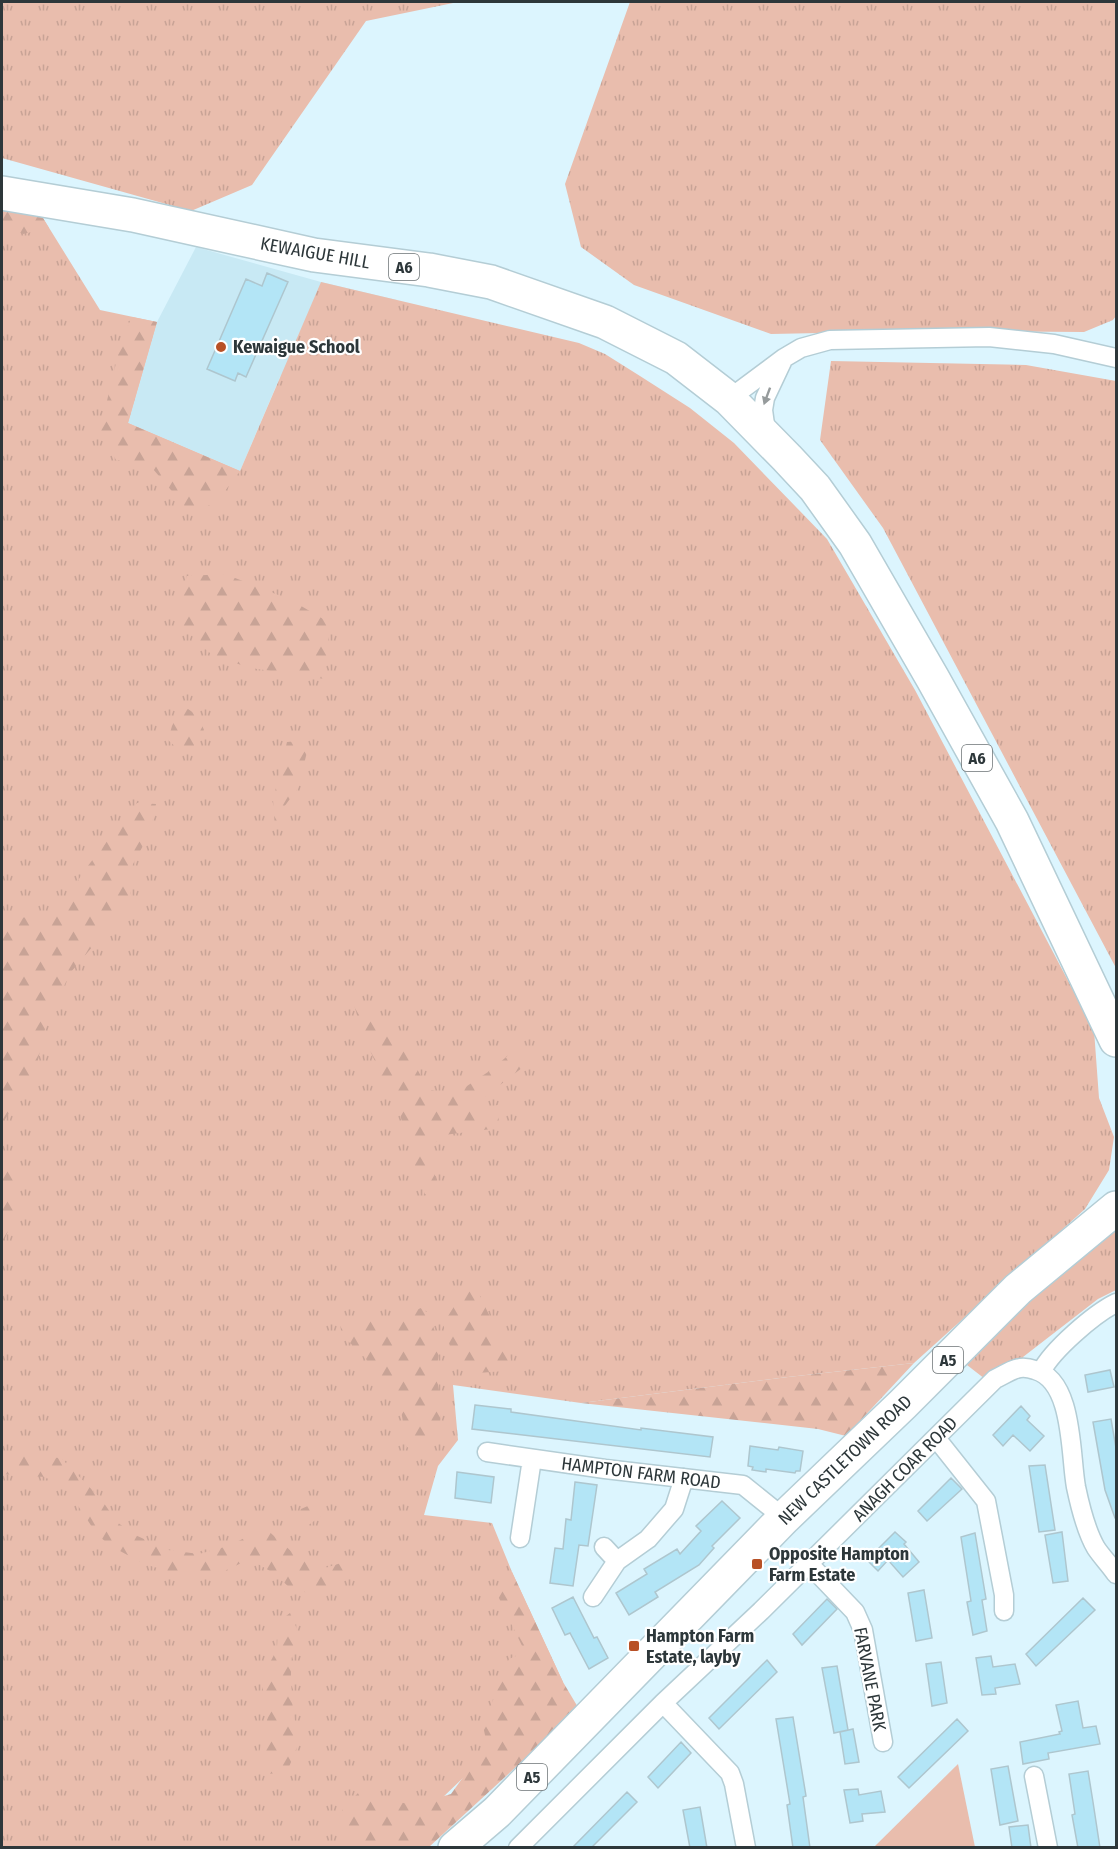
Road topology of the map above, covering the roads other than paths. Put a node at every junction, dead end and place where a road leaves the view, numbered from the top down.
1 (2, 193) edge
2 (1116, 357) edge
3 (784, 358) junction
4 (729, 399) junction
5 (767, 437) junction
6 (1116, 1040) edge
7 (1116, 1208) edge
8 (1116, 1303) edge
9 (1041, 1372) junction
10 (936, 1438) junction
11 (487, 1452) dead end
12 (532, 1459) junction
13 (684, 1478) junction
14 (784, 1518) junction
15 (520, 1538) dead end
16 (604, 1547) dead end
17 (618, 1561) junction
18 (809, 1564) junction
19 (1116, 1574) edge
20 (594, 1597) dead end
21 (1008, 1601) dead end
22 (663, 1702) junction
23 (883, 1742) dead end
24 (1034, 1776) dead end
25 (525, 1846) edge
26 (455, 1848) edge
27 (746, 1848) edge
28 (1048, 1848) edge

1 - 4 highway, KEWAIGUE HILL / A6
2 - 3 street
3 - 4 street
3 -> 5 street
4 - 5 highway, KEWAIGUE HILL / A6
5 - 6 highway, A6
7 - 14 highway, NEW CASTLETOWN ROAD / A5
8 - 9 street
9 - 10 street, ANAGH COAR ROAD
9 - 19 street
10 - 18 street, ANAGH COAR ROAD
10 - 21 street
11 - 12 street, HAMPTON FARM ROAD
12 - 13 street, HAMPTON FARM ROAD
12 - 15 street
13 - 14 street, HAMPTON FARM ROAD
13 - 17 street
14 - 26 highway, NEW CASTLETOWN ROAD / A5
16 - 17 street
17 - 20 street
18 - 22 street, ANAGH COAR ROAD
18 - 23 street, FARVANE PARK
22 - 25 street, ANAGH COAR ROAD
22 - 27 street
24 - 28 street

